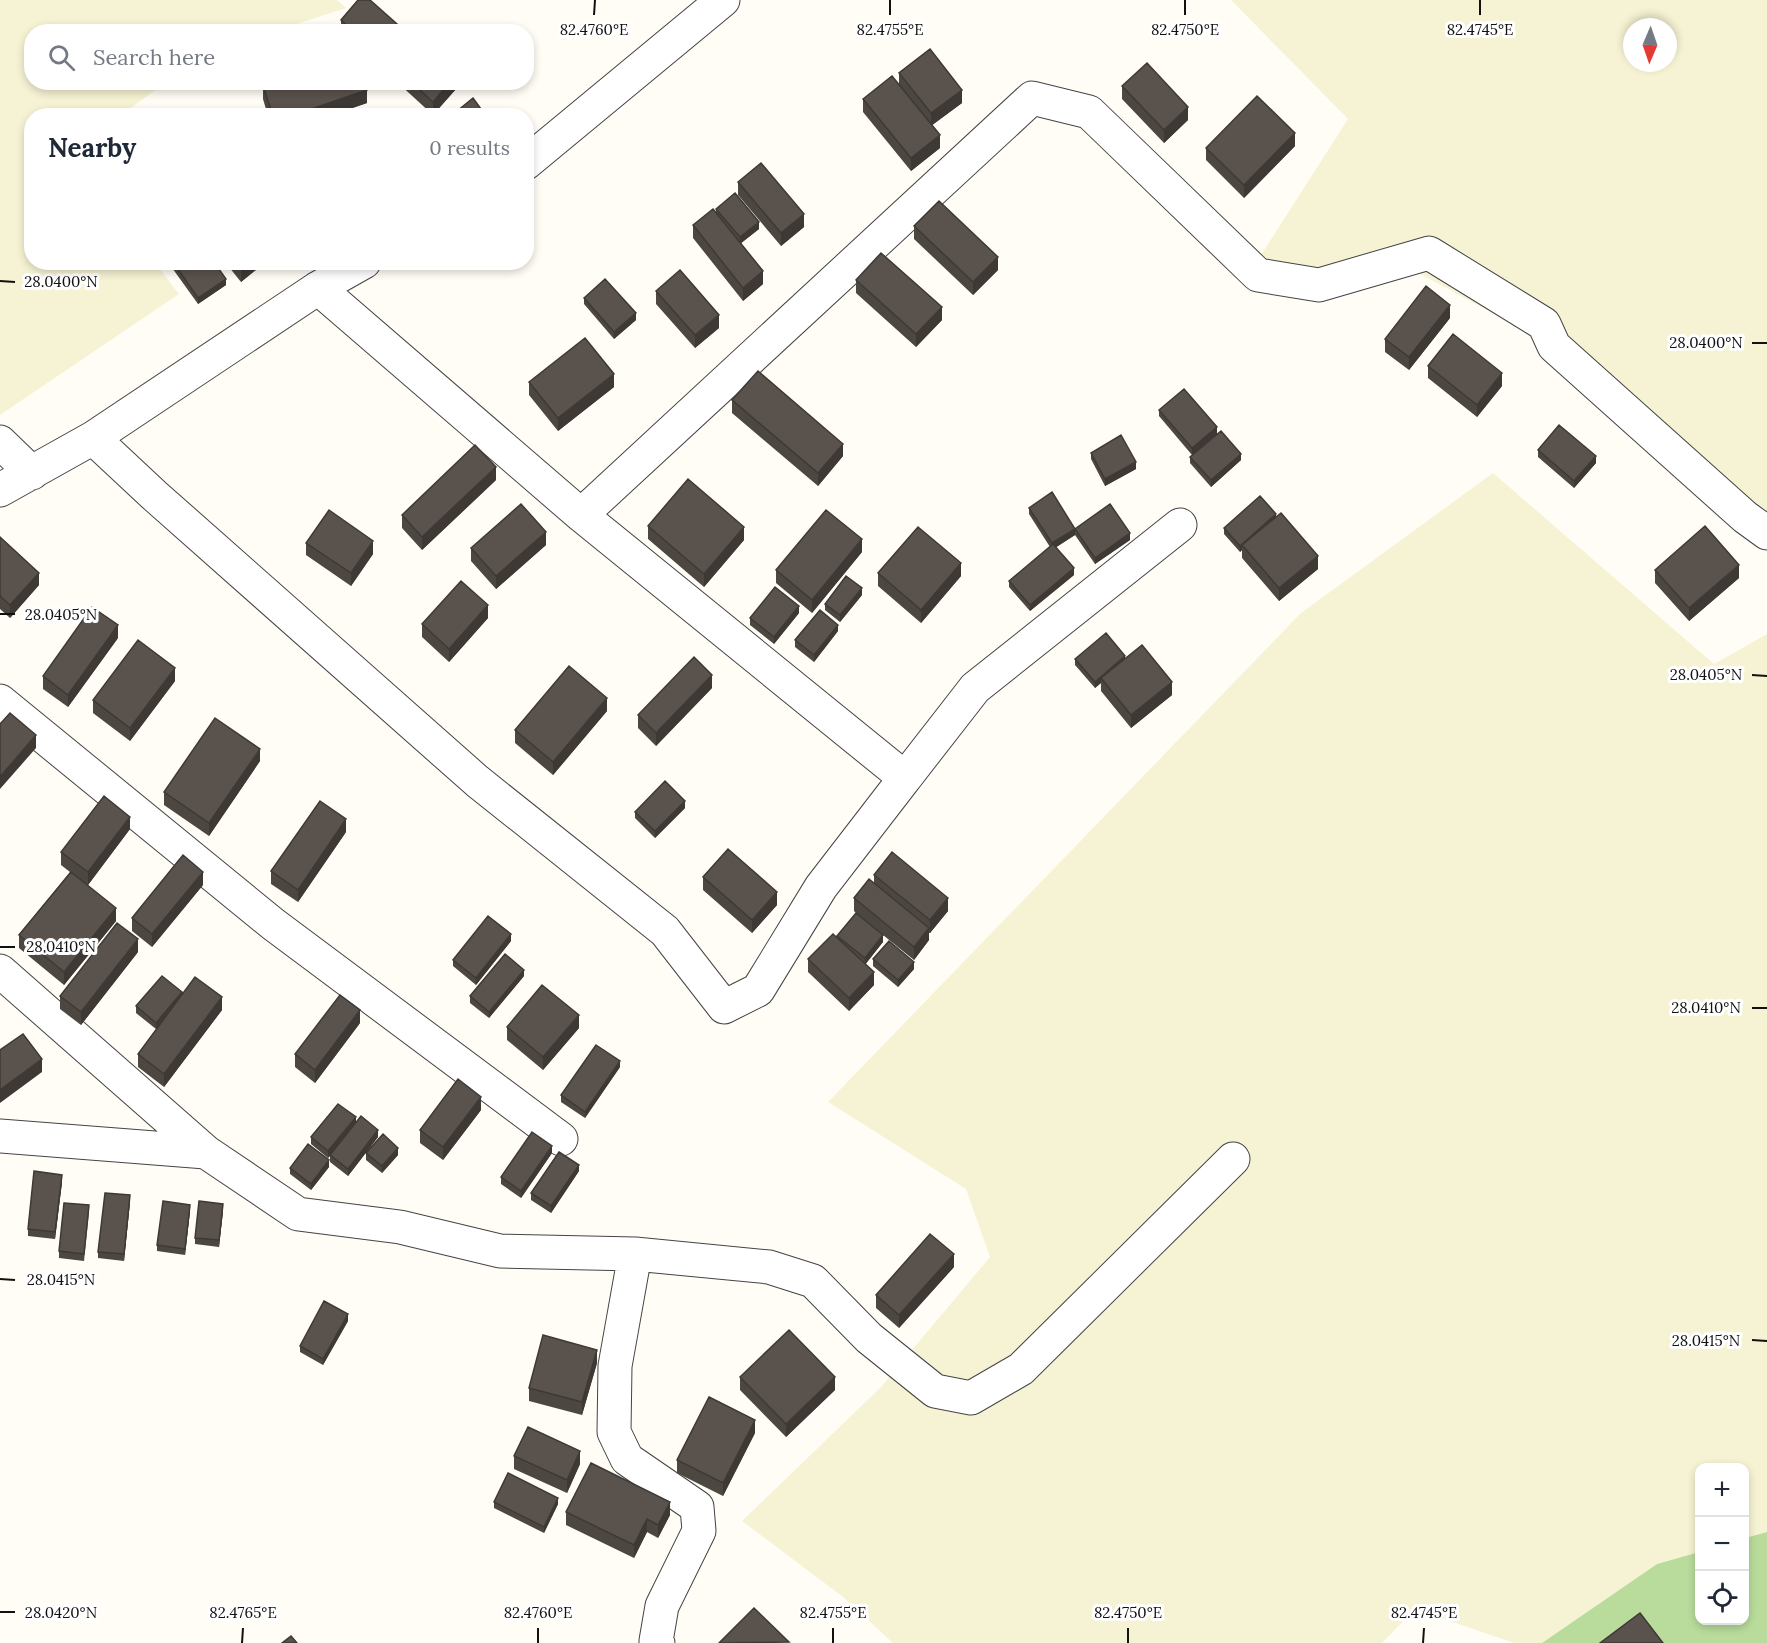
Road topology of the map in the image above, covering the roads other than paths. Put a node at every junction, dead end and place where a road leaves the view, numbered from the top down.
1 (723, 0) edge
2 (534, 156) edge
3 (350, 270) edge
4 (318, 288) junction
5 (93, 438) junction
6 (0, 442) edge
7 (32, 473) junction
8 (0, 490) edge
9 (581, 514) junction
10 (1180, 525) dead end
11 (1767, 533) edge
12 (0, 701) edge
13 (905, 778) junction
14 (0, 971) edge
15 (0, 1136) edge
16 (561, 1138) dead end
17 (206, 1152) junction
18 (1233, 1159) dead end
19 (635, 1254) junction
20 (658, 1643) edge

1 - 2 street
3 - 4 street
4 - 5 street
4 - 9 street
5 - 7 street
5 - 13 street
6 - 7 street
7 - 8 street
9 - 11 street
9 - 13 street
10 - 13 street
12 - 16 street
14 - 17 street
15 - 17 street
17 - 19 street
18 - 19 street
19 - 20 street

